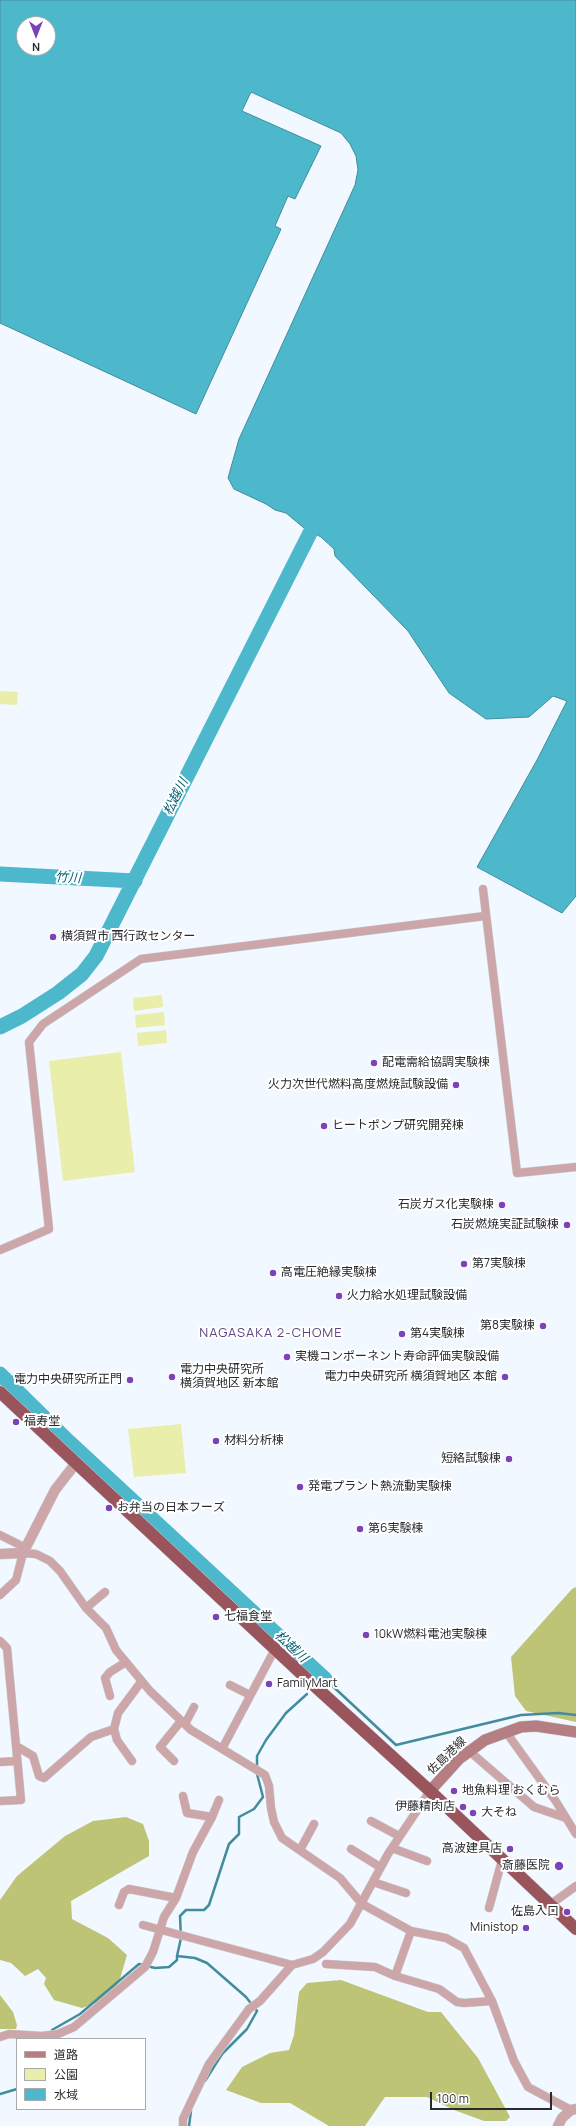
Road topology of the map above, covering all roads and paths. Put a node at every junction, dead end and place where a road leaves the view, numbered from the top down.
1 (483, 889) dead end
2 (485, 916) junction
3 (576, 1167) edge
4 (0, 1250) edge
5 (0, 1392) edge
6 (76, 1463) junction
7 (0, 1535) edge
8 (24, 1551) junction
9 (0, 1554) edge
10 (105, 1592) dead end
11 (0, 1595) edge
12 (86, 1608) junction
13 (0, 1641) edge
14 (275, 1649) junction
15 (126, 1662) junction
16 (141, 1682) junction
17 (230, 1685) dead end
18 (250, 1695) junction
19 (110, 1696) dead end
20 (194, 1707) dead end
21 (183, 1722) junction
22 (114, 1729) junction
23 (506, 1732) junction
24 (576, 1732) edge
25 (16, 1746) junction
26 (222, 1749) junction
27 (468, 1750) junction
28 (18, 1761) junction
29 (132, 1761) dead end
30 (174, 1761) dead end
31 (0, 1762) edge
32 (430, 1791) junction
33 (183, 1796) dead end
34 (219, 1800) dead end
35 (0, 1801) edge
36 (212, 1817) junction
37 (566, 1818) junction
38 (371, 1821) dead end
39 (314, 1824) dead end
40 (576, 1834) edge
41 (399, 1836) junction
42 (392, 1848) junction
43 (351, 1849) dead end
44 (300, 1850) junction
45 (502, 1860) junction
46 (427, 1861) dead end
47 (380, 1867) junction
48 (372, 1882) junction
49 (576, 1886) edge
50 (406, 1893) dead end
51 (176, 1898) junction
52 (362, 1904) junction
53 (551, 1904) junction
54 (119, 1905) dead end
55 (489, 1908) dead end
56 (143, 1925) dead end
57 (576, 1928) edge
58 (159, 1929) junction
59 (411, 1931) junction
60 (326, 1964) dead end
61 (292, 1965) junction
62 (396, 1976) junction
63 (492, 2001) junction
64 (0, 2037) edge
65 (573, 2110) edge
66 (183, 2126) edge
67 (558, 2126) edge

1 - 2 street
2 - 3 street
2 - 4 street
5 - 6 highway
6 - 8 street
6 - 14 highway
7 - 8 street
8 - 9 street
8 - 11 street
8 - 12 street
10 - 12 street
12 - 15 street
13 - 25 street
14 - 18 street
14 - 32 highway
15 - 16 street
15 - 19 street
16 - 21 street
16 - 22 street
17 - 18 street
18 - 26 street
20 - 21 street
21 - 26 street
21 - 30 street
22 - 25 street
22 - 29 street
23 - 24 main road, 佐島港線
23 - 27 main road, 佐島港線
23 - 37 street
25 - 28 street
26 - 44 street
27 - 32 main road, 佐島港線
27 - 37 street
28 - 31 street
28 - 35 street
32 - 41 street
32 - 45 highway
33 - 36 street
34 - 36 street
36 - 51 street
37 - 40 street
38 - 41 street
39 - 44 street
41 - 42 street
42 - 46 street
42 - 47 street
43 - 47 street
44 - 52 street
45 - 53 highway
45 - 55 street
47 - 48 street
48 - 50 street
48 - 52 street
49 - 53 street
51 - 54 street
51 - 58 street
52 - 59 street
52 - 61 street
53 - 57 highway
56 - 58 street
58 - 61 street
58 - 64 street
59 - 62 street
59 - 63 street
60 - 62 street
61 - 66 street
62 - 63 street
63 - 65 street
65 - 67 street

